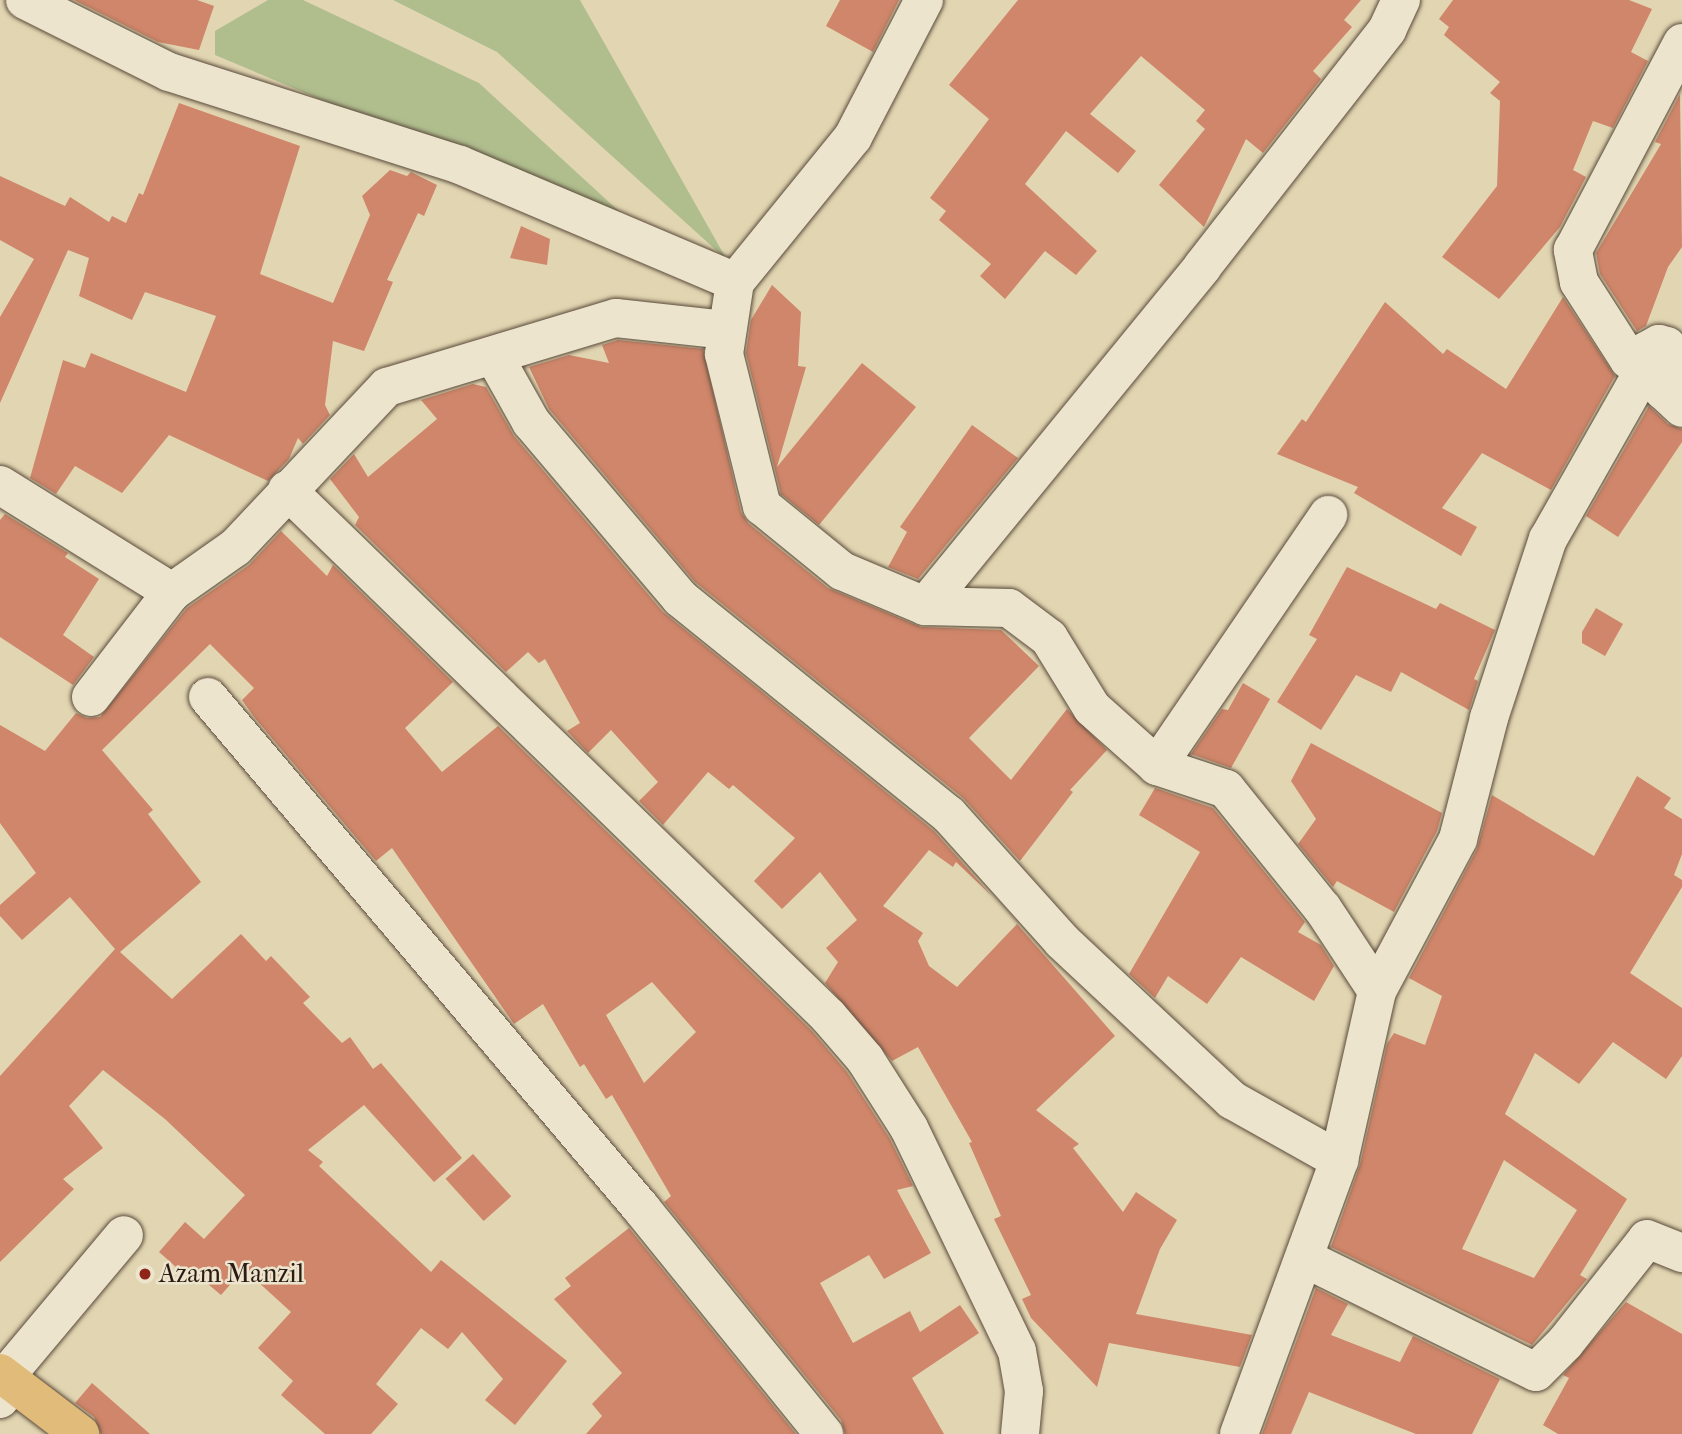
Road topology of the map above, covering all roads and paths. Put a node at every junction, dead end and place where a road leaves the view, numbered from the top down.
1 (25, 0) edge
2 (924, 0) edge
3 (1401, 0) edge
4 (1682, 43) edge
5 (735, 282) junction
6 (727, 330) junction
7 (1674, 352) edge
8 (494, 355) junction
9 (1682, 408) edge
10 (0, 485) edge
11 (287, 490) junction
12 (1328, 515) dead end
13 (172, 593) junction
14 (925, 606) junction
15 (208, 696) dead end
16 (91, 697) dead end
17 (1157, 766) junction
18 (1377, 991) junction
19 (1339, 1160) junction
20 (124, 1235) dead end
21 (1682, 1253) edge
22 (1306, 1259) junction
23 (2, 1383) edge
24 (80, 1434) edge
25 (824, 1434) edge
26 (1020, 1434) edge
27 (1239, 1434) edge

1 - 5 street
2 - 5 street
3 - 14 street
4 - 7 street
5 - 6 street
6 - 8 street
6 - 14 street
7 - 9 street
7 - 18 street
8 - 11 street
8 - 19 street
10 - 13 street
11 - 13 street
11 - 26 street
12 - 17 street
13 - 16 street
14 - 17 street
15 - 25 street
17 - 18 street
18 - 19 street
19 - 22 street
20 - 23 street
21 - 22 street
22 - 27 street
23 - 24 main road

